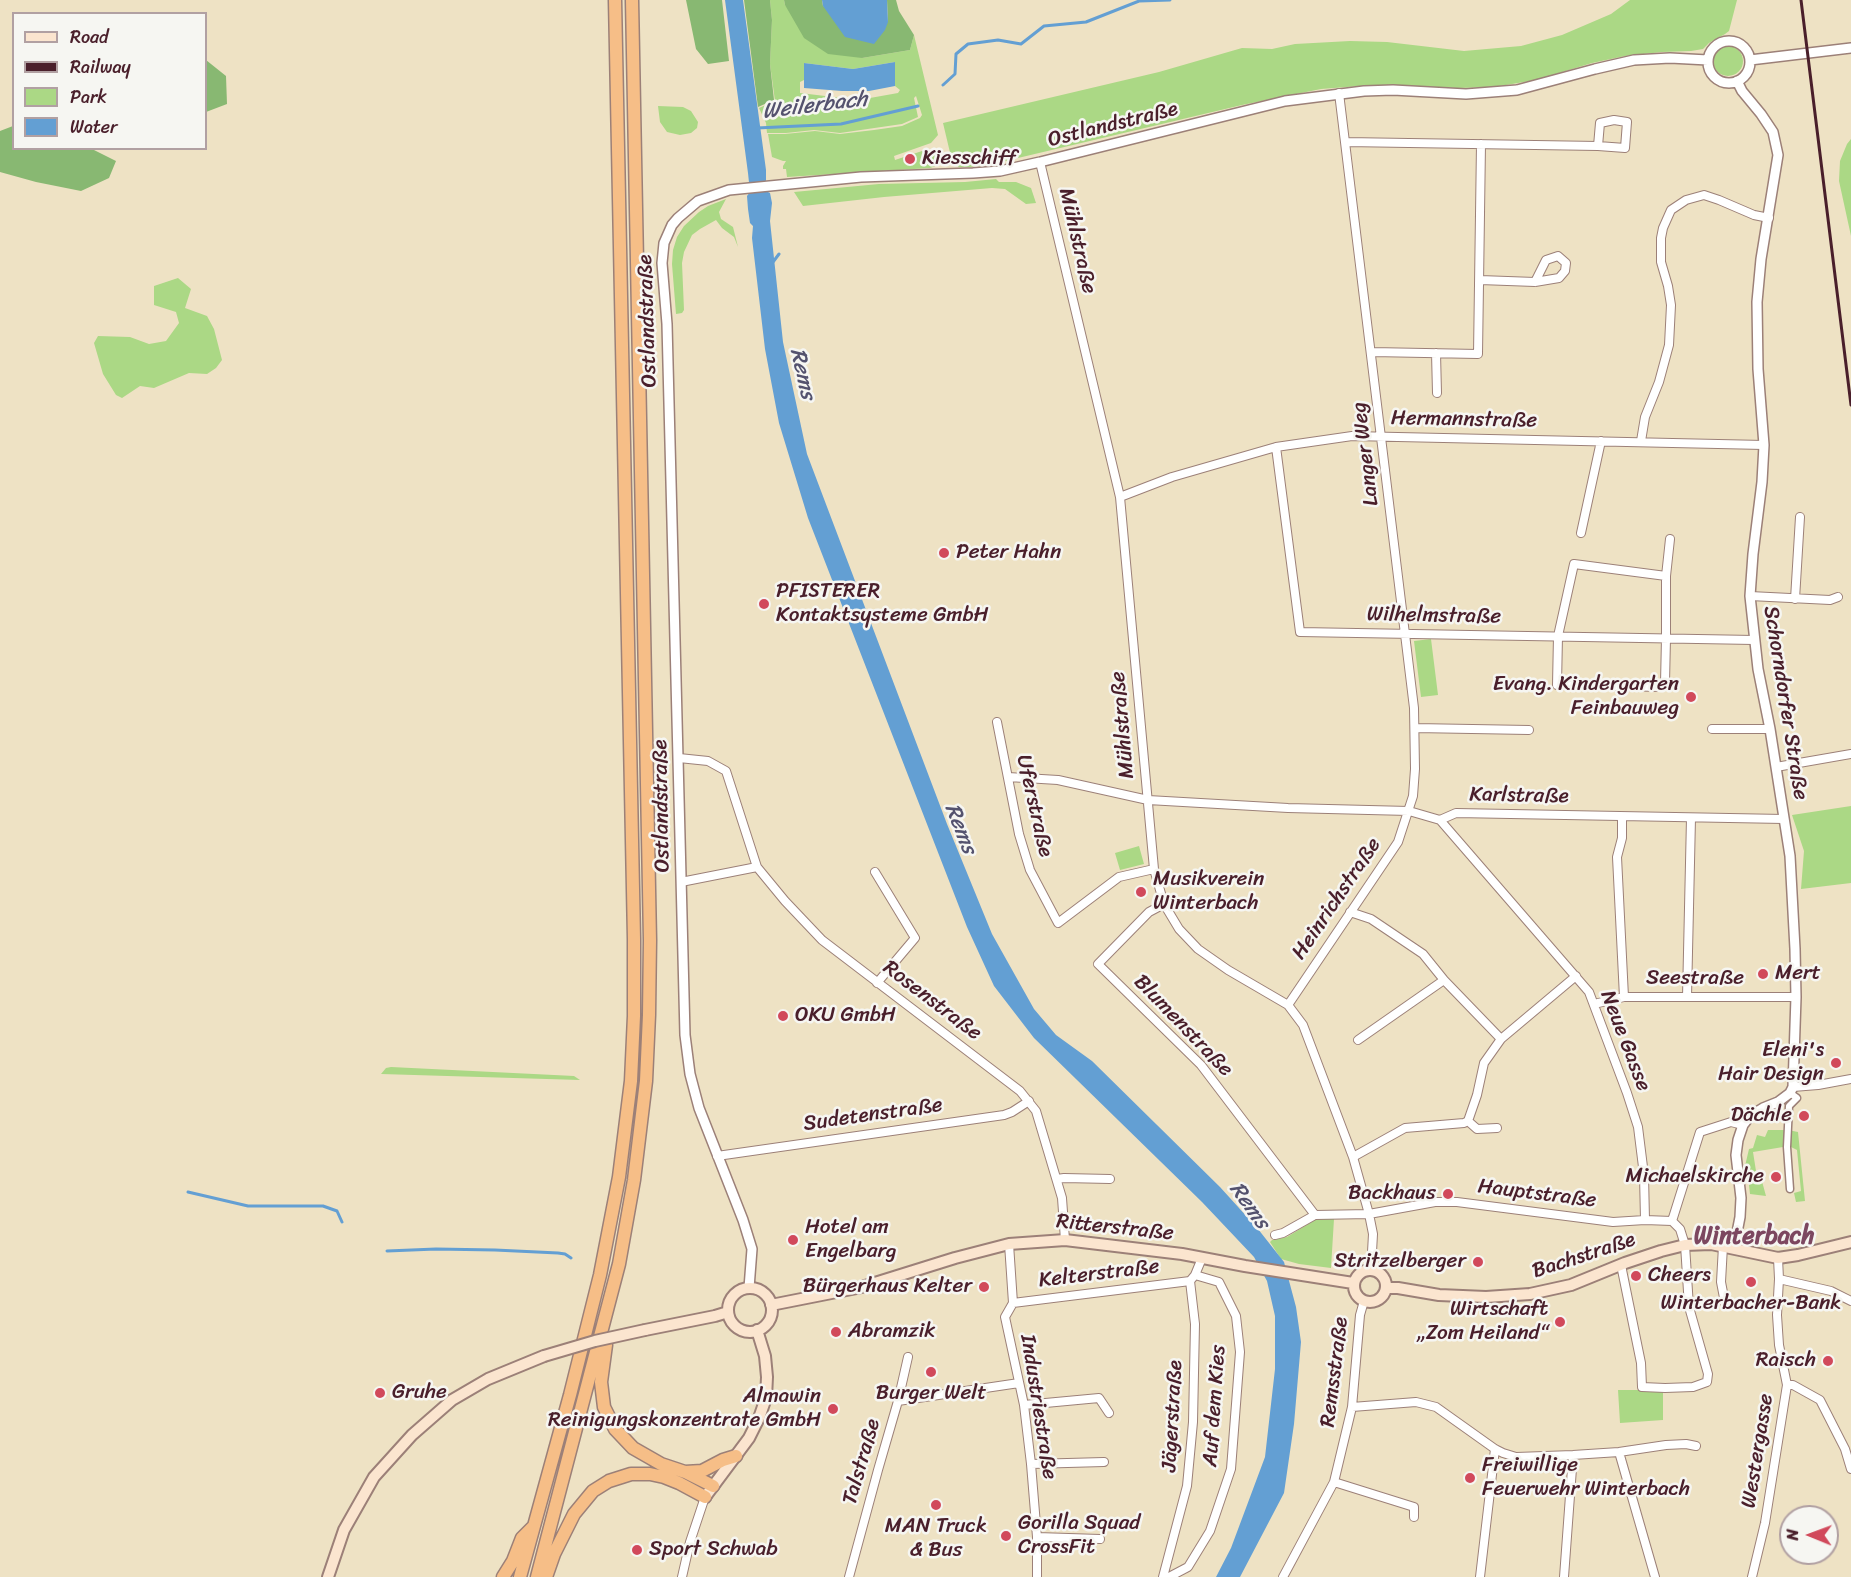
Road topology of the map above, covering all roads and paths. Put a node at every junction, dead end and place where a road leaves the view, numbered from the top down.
1 (615, 0) edge
2 (632, 0) edge
3 (1851, 48) edge
4 (1708, 60) junction
5 (1750, 60) junction
6 (1737, 81) junction
7 (1340, 93) junction
8 (1346, 142) junction
9 (1481, 144) junction
10 (1598, 146) junction
11 (1040, 162) junction
12 (1769, 218) junction
13 (1480, 280) junction
14 (1535, 282) dead end
15 (1372, 352) junction
16 (1436, 353) junction
17 (1437, 393) dead end
18 (1382, 437) junction
19 (1601, 441) junction
20 (1641, 441) junction
21 (1764, 445) junction
22 (1276, 447) junction
23 (1120, 497) junction
24 (1800, 517) dead end
25 (1581, 533) dead end
26 (1670, 539) dead end
27 (1666, 576) junction
28 (1750, 596) junction
29 (1838, 597) dead end
30 (1795, 599) junction
31 (1405, 634) junction
32 (1558, 636) junction
33 (1666, 638) junction
34 (1754, 640) junction
35 (997, 722) dead end
36 (1414, 728) junction
37 (1712, 729) dead end
38 (1770, 729) junction
39 (1529, 730) dead end
40 (1851, 754) edge
41 (679, 758) junction
42 (1776, 767) junction
43 (1008, 777) junction
44 (1148, 800) junction
45 (1409, 811) junction
46 (1622, 817) junction
47 (1690, 818) junction
48 (1784, 819) junction
49 (1440, 820) junction
50 (757, 867) junction
51 (1154, 869) junction
52 (875, 872) dead end
53 (681, 882) junction
54 (1164, 904) junction
55 (1350, 912) junction
56 (1576, 976) junction
57 (1444, 980) junction
58 (878, 983) junction
59 (1624, 997) junction
60 (1687, 997) junction
61 (1796, 997) junction
62 (1594, 1004) junction
63 (1288, 1005) junction
64 (1501, 1039) junction
65 (1358, 1040) dead end
66 (1851, 1079) edge
67 (1792, 1090) junction
68 (1029, 1101) junction
69 (1468, 1121) junction
70 (1743, 1125) junction
71 (1497, 1128) dead end
72 (717, 1156) junction
73 (1353, 1157) junction
74 (1056, 1179) junction
75 (1110, 1179) dead end
76 (1790, 1189) dead end
77 (1369, 1214) junction
78 (1315, 1215) junction
79 (1645, 1220) junction
80 (1672, 1221) junction
81 (1275, 1235) dead end
82 (1065, 1240) junction
83 (1851, 1242) edge
84 (1009, 1244) junction
85 (1685, 1245) junction
86 (1728, 1247) junction
87 (1202, 1258) junction
88 (1778, 1258) junction
89 (619, 1264) junction
90 (1621, 1265) junction
91 (1371, 1269) junction
92 (1193, 1278) junction
93 (1779, 1279) junction
94 (1353, 1283) junction
95 (750, 1288) junction
96 (1386, 1288) junction
97 (1364, 1301) junction
98 (1851, 1301) edge
99 (1013, 1303) junction
100 (1725, 1303) dead end
101 (771, 1305) junction
102 (728, 1312) junction
103 (757, 1330) junction
104 (908, 1357) dead end
105 (1019, 1383) junction
106 (1787, 1385) junction
107 (898, 1401) junction
108 (1024, 1405) junction
109 (1352, 1407) junction
110 (1109, 1413) dead end
111 (1696, 1446) dead end
112 (1495, 1449) junction
113 (1619, 1452) junction
114 (1573, 1455) junction
115 (736, 1456) junction
116 (1104, 1462) dead end
117 (1031, 1464) junction
118 (1851, 1469) edge
119 (685, 1472) junction
120 (1334, 1482) junction
121 (713, 1486) junction
122 (705, 1497) junction
123 (1414, 1517) dead end
124 (534, 1525) junction
125 (1037, 1537) junction
126 (1100, 1539) dead end
127 (327, 1577) edge
128 (503, 1577) edge
129 (520, 1577) edge
130 (537, 1577) edge
131 (546, 1577) edge
132 (682, 1577) edge
133 (849, 1577) edge
134 (1037, 1577) edge
135 (1163, 1577) edge
136 (1169, 1577) edge
137 (1283, 1577) edge
138 (1480, 1577) edge
139 (1564, 1577) edge
140 (1655, 1577) edge
141 (1752, 1577) edge

1 - 124 highway
2 - 89 highway
3 - 5 street
4 - 5 street
4 - 6 street
4 - 7 street, Ostlandstraße
5 - 6 street
6 - 12 street, Schorndorfer Straße
7 - 8 street, Langer Weg
7 - 11 street, Ostlandstraße
8 - 9 street
8 - 15 street, Langer Weg
9 - 10 street
9 - 13 street
10 - 10 street
11 - 23 street, Mühlstraße
11 - 41 street, Ostlandstraße
12 - 20 street
12 - 21 street, Schorndorfer Straße
13 - 14 street
13 - 16 street
15 - 16 street
15 - 18 street, Langer Weg
16 - 17 street
18 - 19 street, Hermannstraße
18 - 22 street, Hermannstraße
18 - 31 street, Langer Weg
19 - 20 street, Hermannstraße
19 - 25 street
20 - 21 street, Hermannstraße
21 - 28 street, Schorndorfer Straße
22 - 23 street, Hermannstraße
22 - 31 street, Wilhelmstraße
23 - 44 street, Mühlstraße
24 - 30 street
26 - 27 street
27 - 32 street
27 - 33 street
28 - 30 street
28 - 34 street, Schorndorfer Straße
29 - 30 street
31 - 32 street, Wilhelmstraße
31 - 36 street, Langer Weg
32 - 33 street, Wilhelmstraße
32 - 33 street
33 - 34 street, Wilhelmstraße
34 - 38 street, Schorndorfer Straße
35 - 43 street, Uferstraße
36 - 39 street
36 - 45 street, Langer Weg
37 - 38 street
38 - 42 street, Schorndorfer Straße
40 - 42 street
41 - 50 street, Rosenstraße
41 - 53 street, Ostlandstraße
42 - 48 street, Schorndorfer Straße
43 - 44 street, Karlstraße
43 - 51 street, Uferstraße
44 - 45 street, Karlstraße
44 - 51 street, Mühlstraße
45 - 49 street, Karlstraße
45 - 55 street, Heinrichstraße
46 - 47 street, Karlstraße
46 - 49 street, Karlstraße
46 - 59 street
47 - 48 street, Karlstraße
47 - 60 street
48 - 61 street, Schorndorfer Straße
49 - 56 street, Neue Gasse
50 - 53 street
50 - 58 street, Rosenstraße
51 - 54 street, Mühlstraße
52 - 58 street
53 - 72 street, Ostlandstraße
54 - 63 street, Mühlstraße
54 - 78 street, Blumenstraße
55 - 57 street
55 - 63 street, Heinrichstraße
56 - 62 street, Neue Gasse
56 - 64 street
57 - 64 street
57 - 65 street
58 - 68 street, Rosenstraße
59 - 60 street, Seestraße
59 - 62 street, Seestraße
60 - 61 street, Seestraße
61 - 67 street, Schorndorfer Straße
62 - 79 street, Neue Gasse
63 - 73 street, Mühlstraße
64 - 69 street
66 - 67 street
67 - 70 street
67 - 76 street
68 - 72 street, Sudetenstraße
68 - 74 street, Rosenstraße
69 - 71 street
69 - 73 street
70 - 80 street
70 - 86 street
72 - 95 street, Ostlandstraße
73 - 77 street, Mühlstraße
74 - 75 street
74 - 82 street, Rosenstraße
77 - 78 street, Hauptstraße
77 - 79 street, Hauptstraße
77 - 91 street
78 - 81 street
79 - 80 street, Hauptstraße
80 - 85 street
82 - 84 main road, Ritterstraße
82 - 87 main road, Ritterstraße
83 - 88 main road
84 - 99 street, Industriestraße
84 - 101 main road, Ritterstraße
85 - 86 main road, Bachstraße
85 - 90 main road, Bachstraße
85 - 90 street
86 - 88 main road, Bachstraße
86 - 100 street
87 - 92 street, Jägerstraße
87 - 94 main road, Ritterstraße
88 - 93 street, Westergasse
89 - 119 highway
89 - 130 highway
90 - 96 main road, Bachstraße
91 - 94 main road
91 - 96 main road
92 - 99 street, Kelterstraße
92 - 135 street, Jägerstraße
92 - 136 street, Auf dem Kies
93 - 98 street
93 - 106 street, Westergasse
94 - 97 main road
95 - 101 main road
95 - 102 main road
96 - 97 main road
97 - 109 street, Remsstraße
99 - 105 street, Industriestraße
101 - 103 main road
102 - 103 main road
102 - 127 main road, bridge
103 - 115 main road
104 - 107 street, Talstraße
105 - 107 street
105 - 108 street, Industriestraße
106 - 118 street
106 - 141 street, Westergasse
107 - 133 street, Talstraße
108 - 110 street
108 - 117 street, Industriestraße
109 - 112 street
109 - 120 street, Remsstraße
111 - 113 street
112 - 114 street
112 - 138 street
113 - 114 street
113 - 140 street
114 - 139 street
115 - 119 highway
115 - 121 main road
116 - 117 street
117 - 125 street, Industriestraße
119 - 121 highway
120 - 123 street
120 - 137 street, Remsstraße
121 - 122 main road
122 - 131 highway
122 - 132 street
124 - 128 highway
124 - 129 highway
125 - 126 street
125 - 134 street, Industriestraße

